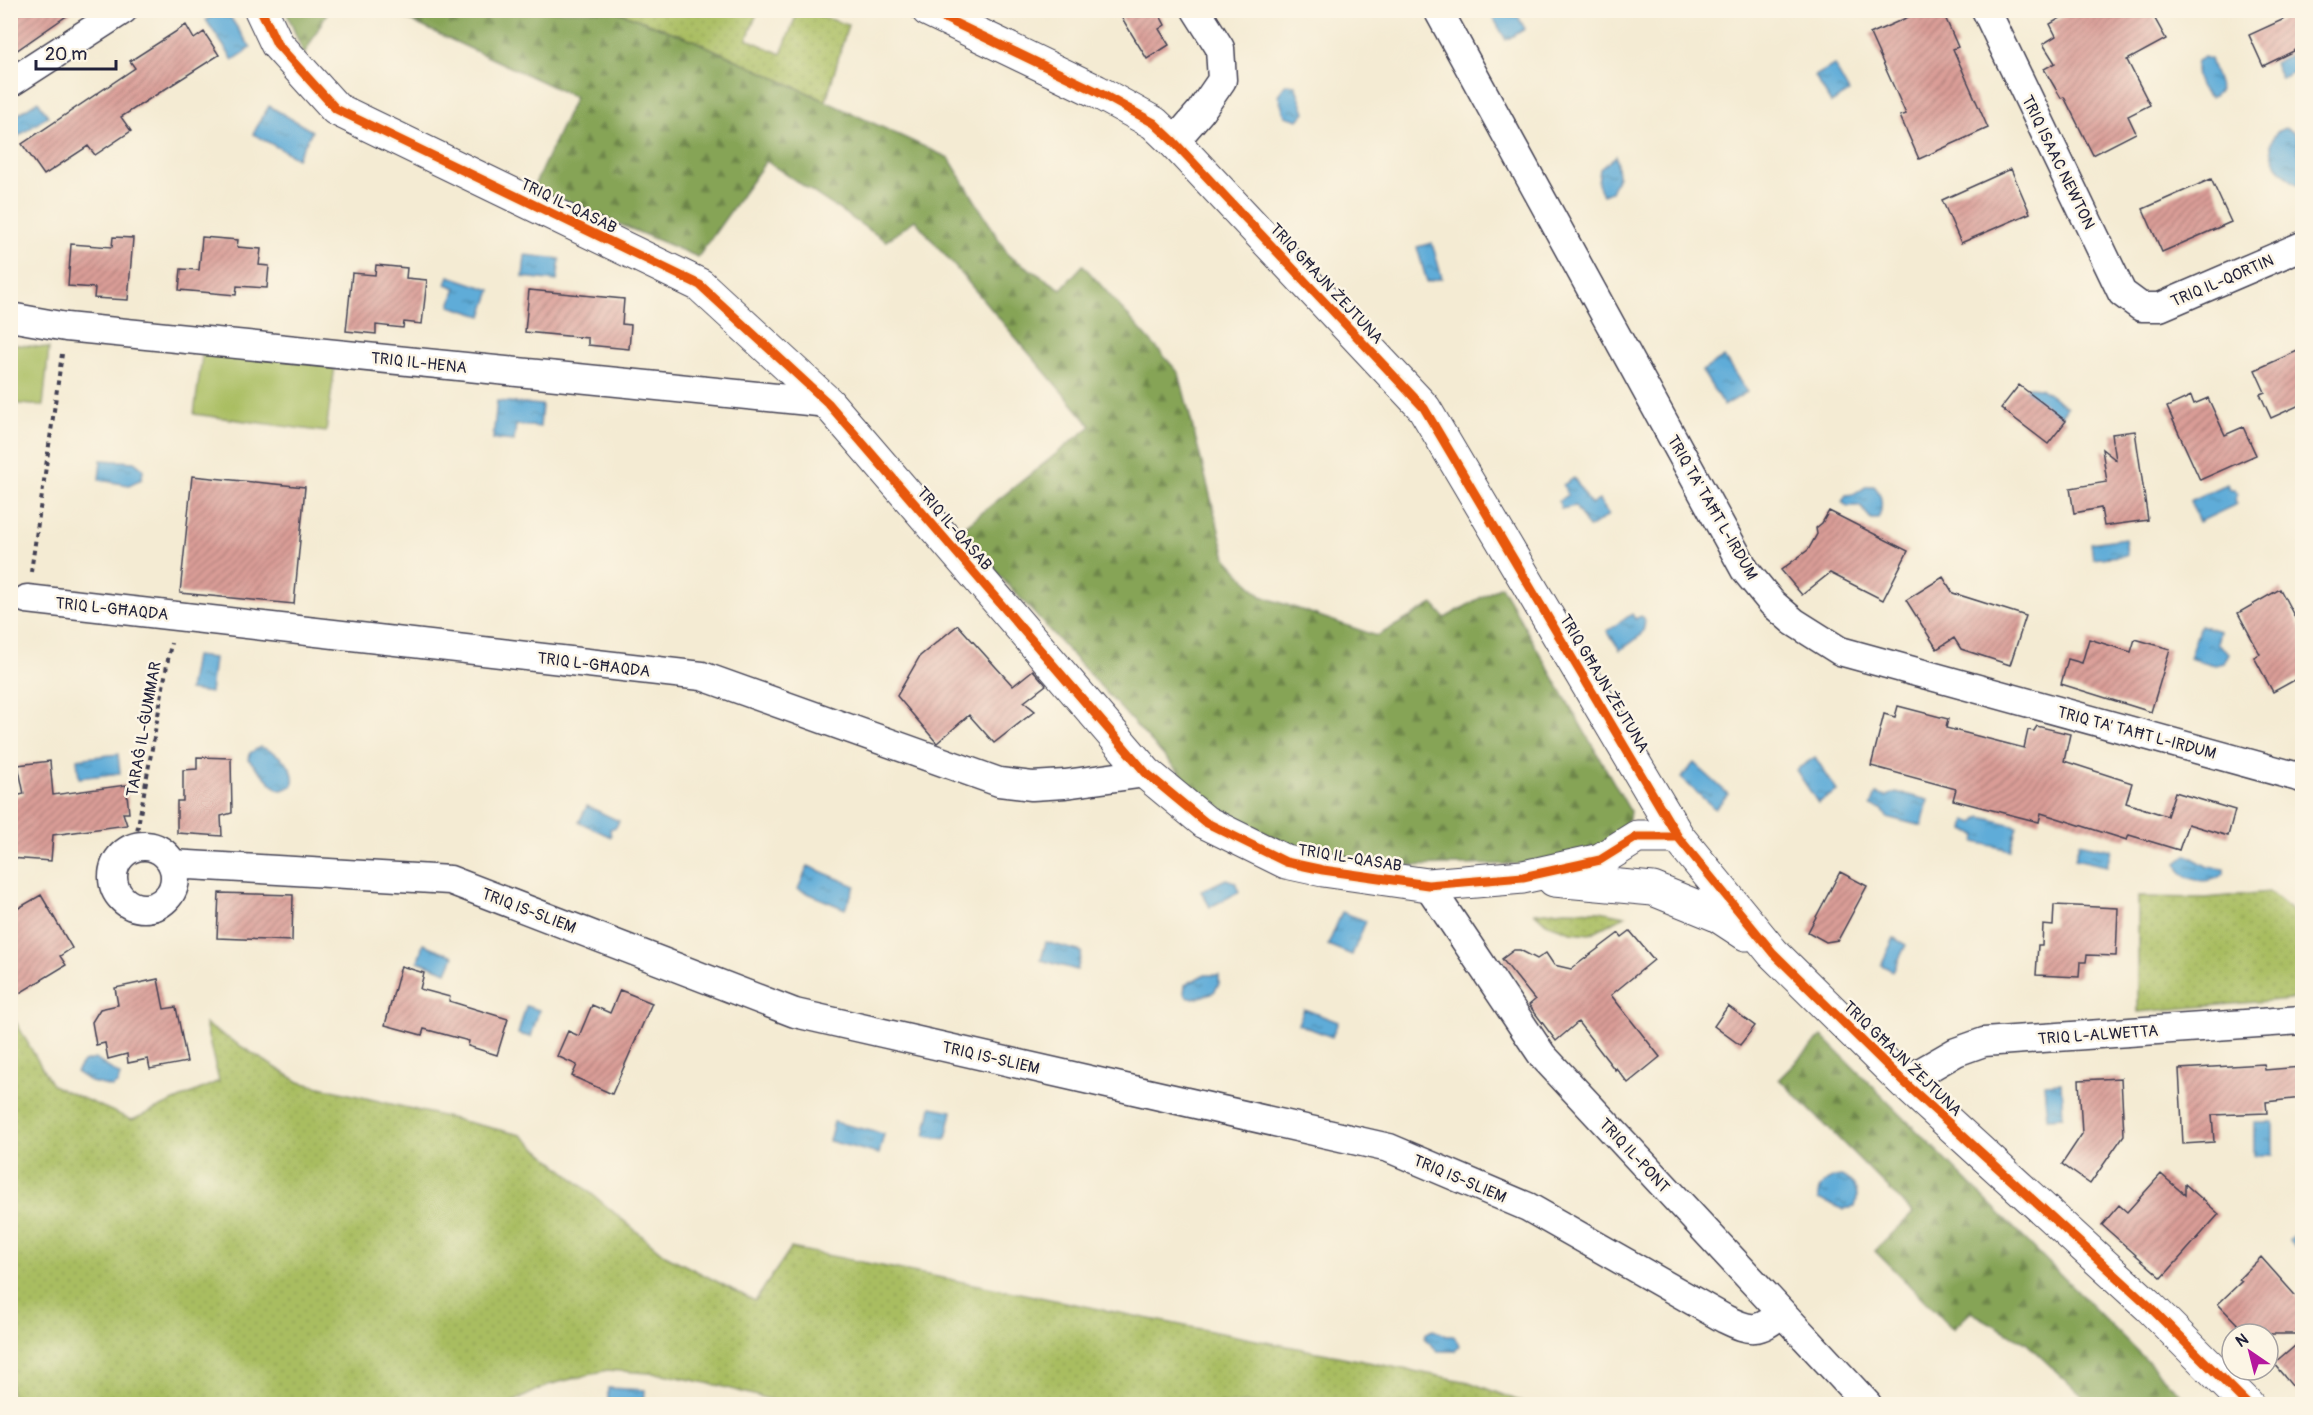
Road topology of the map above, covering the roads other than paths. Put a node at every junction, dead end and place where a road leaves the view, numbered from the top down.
1 (123, 10) edge
2 (261, 10) edge
3 (928, 10) edge
4 (1196, 10) edge
5 (1438, 10) edge
6 (1986, 10) edge
7 (10, 82) edge
8 (1174, 142) junction
9 (2302, 246) edge
10 (2141, 307) joint
11 (10, 317) edge
12 (828, 403) junction
13 (27, 599) road end
14 (1146, 773) junction
15 (2302, 778) edge
16 (1687, 849) junction
17 (172, 864) junction
18 (1522, 877) junction
19 (1428, 885) junction
20 (1679, 900) junction
21 (1773, 953) junction
22 (2302, 1020) edge
23 (1904, 1082) junction
24 (1781, 1314) junction
25 (1867, 1404) edge
26 (2247, 1404) edge

1 - 7 street
2 - 12 street, TRIQ IL-QASAB
3 - 8 street, TRIQ GĦAJN ŻEJTUNA
4 - 8 street
5 - 15 street, TRIQ TA' TAĦT L-IRDUM
6 - 10 street, TRIQ ISAAC NEWTON
8 - 16 street, TRIQ GĦAJN ŻEJTUNA
9 - 10 street, TRIQ IL-QORTIN
11 - 12 street, TRIQ IL-HENA
12 - 14 street, TRIQ IL-QASAB
13 - 14 street, TRIQ L-GĦAQDA
14 - 19 street, TRIQ IL-QASAB
16 - 18 street, TRIQ IL-QASAB
16 - 20 street
16 - 21 street, TRIQ GĦAJN ŻEJTUNA
17 - 17 street
17 - 24 street, TRIQ IS-SLIEM
18 - 19 street, TRIQ IL-QASAB
18 - 20 street, TRIQ IL-QASAB
19 - 24 street, TRIQ IL-PONT
20 - 21 street, TRIQ IL-QASAB
21 - 23 street, TRIQ GĦAJN ŻEJTUNA
22 - 23 street, TRIQ L-ALWETTA
23 - 26 street, TRIQ GĦAJN ŻEJTUNA
24 - 25 street, TRIQ IL-PONT

